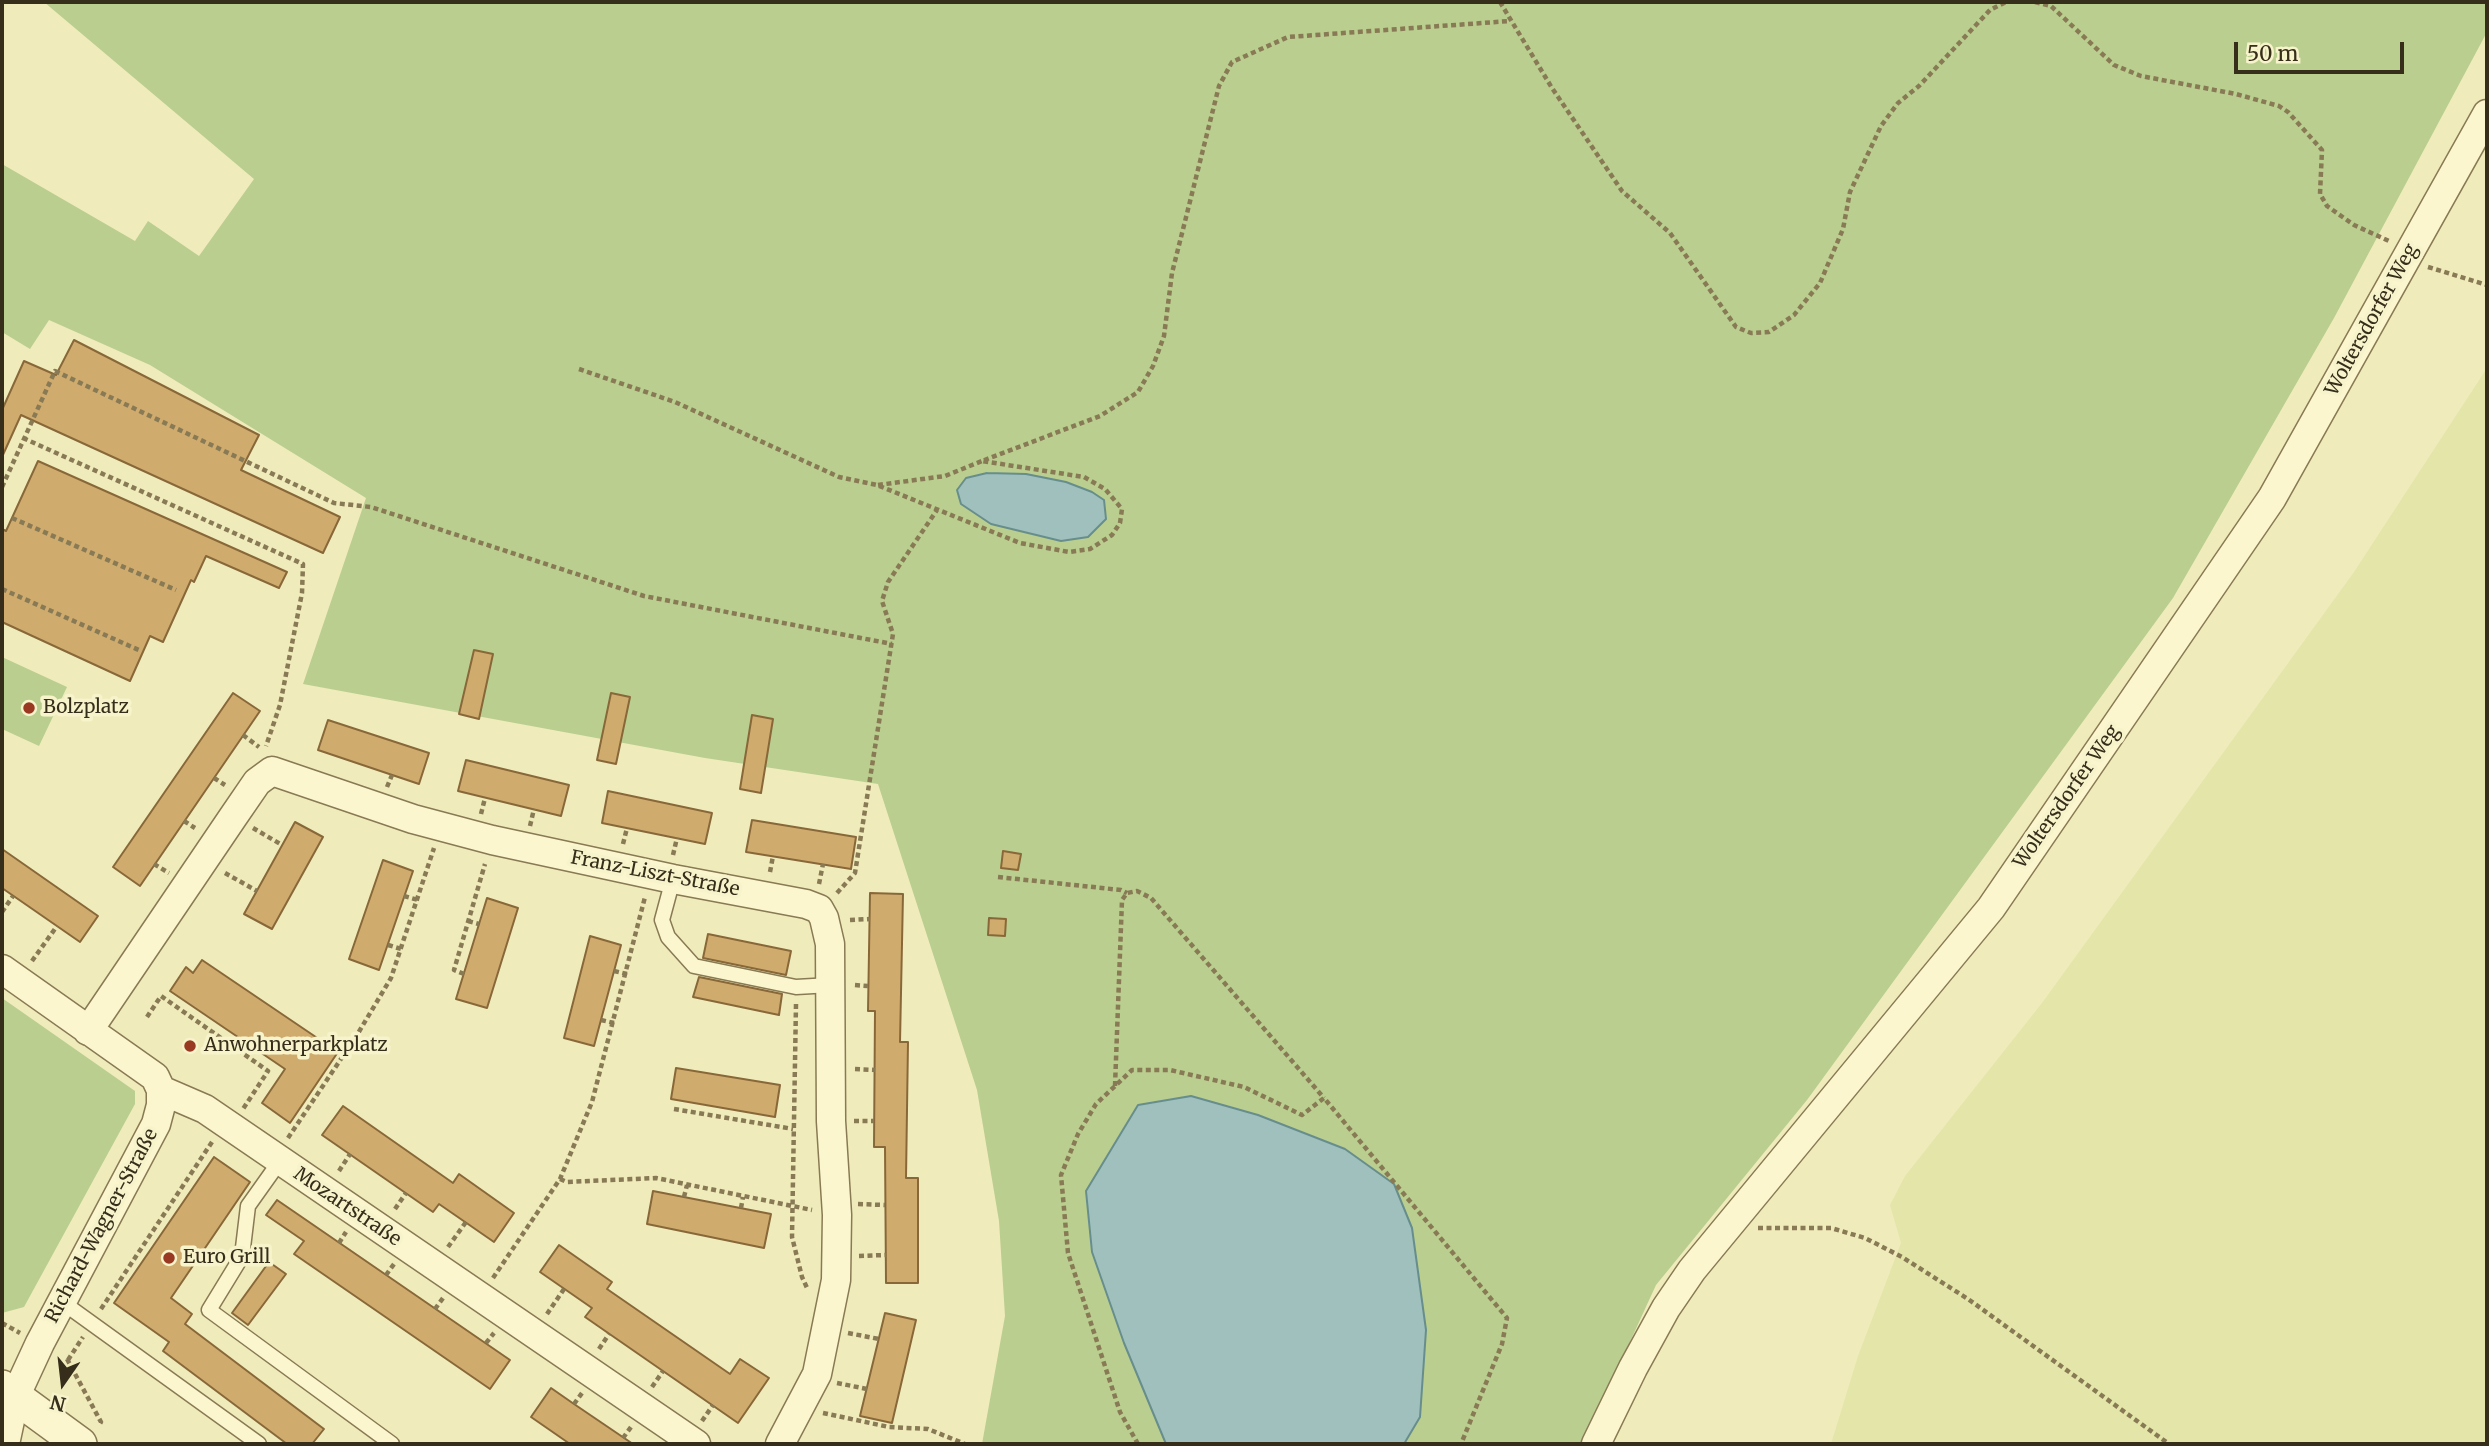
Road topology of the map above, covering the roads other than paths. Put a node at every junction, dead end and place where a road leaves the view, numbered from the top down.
1 (2487, 114) edge
2 (668, 866) junction
3 (15, 969) edge
4 (831, 985) junction
5 (88, 1031) junction
6 (161, 1090) junction
7 (281, 1154) junction
8 (62, 1302) junction
9 (8, 1392) edge
10 (5, 1444) edge
11 (80, 1444) edge
12 (259, 1444) edge
13 (392, 1444) edge
14 (696, 1444) edge
15 (780, 1444) edge
16 (1596, 1444) edge

1 - 16 street, Woltersdorfer Weg
2 - 4 street, Franz-Liszt-Straße
2 - 4 lane
2 - 5 street, Franz-Liszt-Straße
3 - 5 street, Mozartstraße
4 - 15 street, Franz-Liszt-Straße
5 - 6 street, Mozartstraße
6 - 7 street, Mozartstraße
6 - 8 street, Richard-Wagner-Straße
7 - 13 lane
7 - 14 street, Mozartstraße
8 - 9 street, Richard-Wagner-Straße
8 - 12 lane
9 - 10 street, Richard-Wagner-Straße
9 - 11 street

